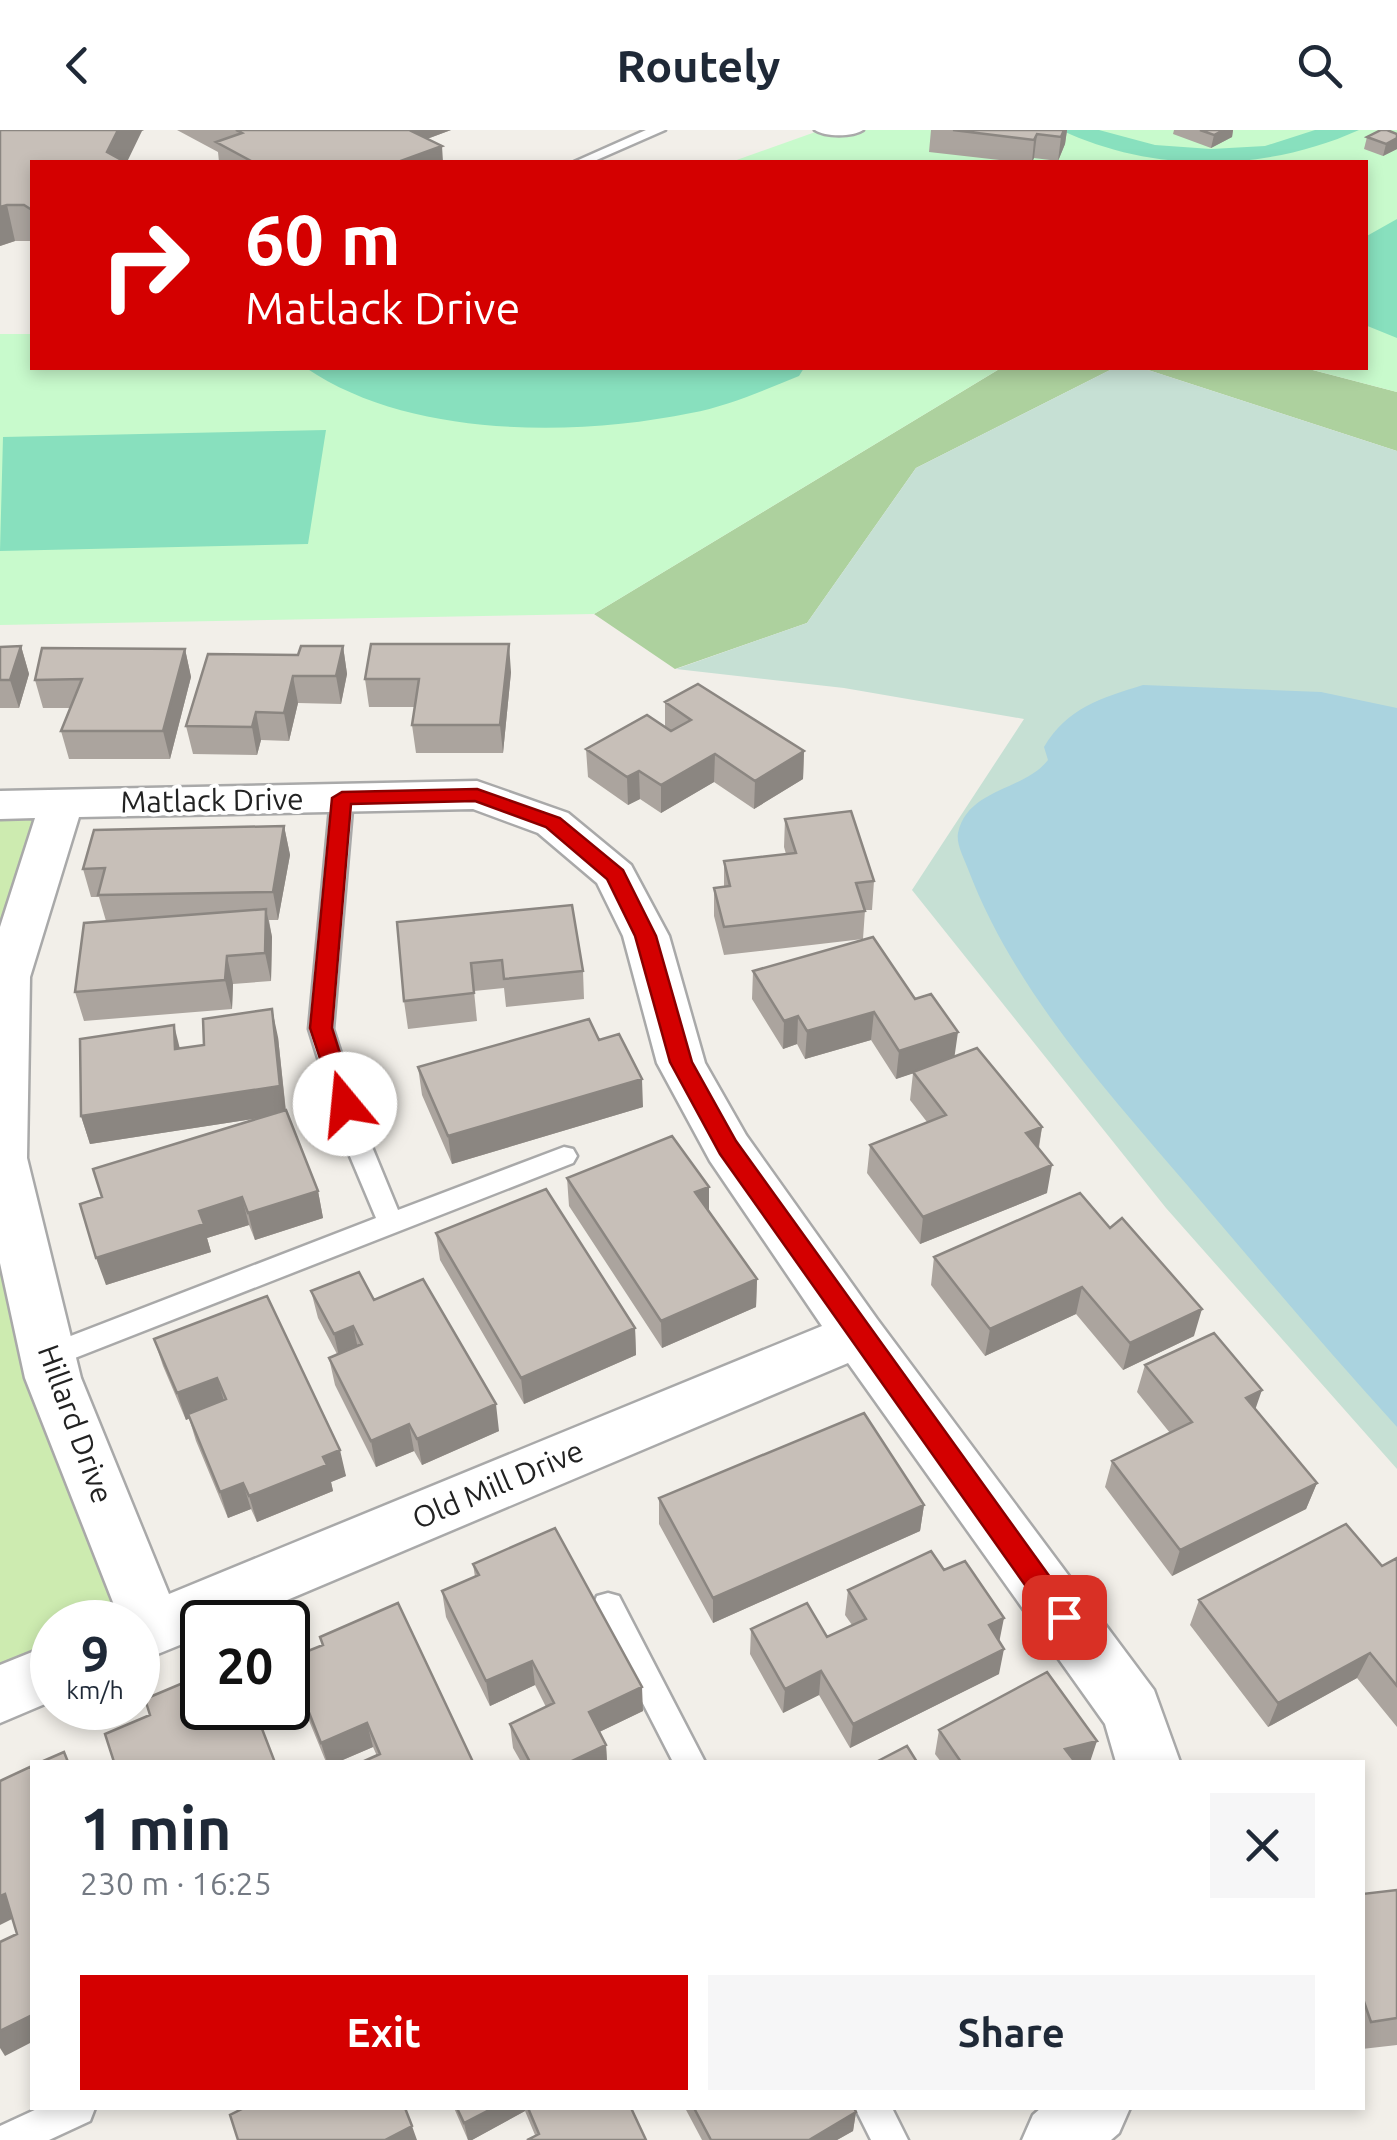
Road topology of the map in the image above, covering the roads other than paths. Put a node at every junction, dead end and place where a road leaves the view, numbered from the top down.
1 (658, 130) edge
2 (822, 130) edge
3 (856, 130) edge
4 (586, 160) edge
5 (342, 798) junction
6 (61, 804) junction
7 (0, 805) edge
8 (564, 1156) dead end
9 (392, 1225) junction
10 (858, 1335) junction
11 (47, 1356) junction
12 (134, 1600) edge
13 (608, 1606) dead end
14 (160, 1626) edge
15 (30, 1681) edge
16 (0, 1694) edge
17 (687, 1760) edge
18 (1147, 1760) edge
19 (73, 2110) edge
20 (874, 2110) edge
21 (1092, 2110) edge
22 (10, 2140) edge
23 (890, 2140) edge
24 (1058, 2140) edge

1 - 4 lane
2 - 3 lane
5 - 6 street, Matlack Drive
5 - 9 lane
5 - 10 street, Matlack Drive
6 - 7 street, Matlack Drive
6 - 11 street, Hillard Drive
8 - 9 lane
9 - 11 lane
10 - 14 street, Old Mill Drive
10 - 18 street, Matlack Drive
11 - 12 street, Hillard Drive
13 - 17 lane
15 - 16 street
19 - 22 lane
20 - 23 lane
21 - 24 street

